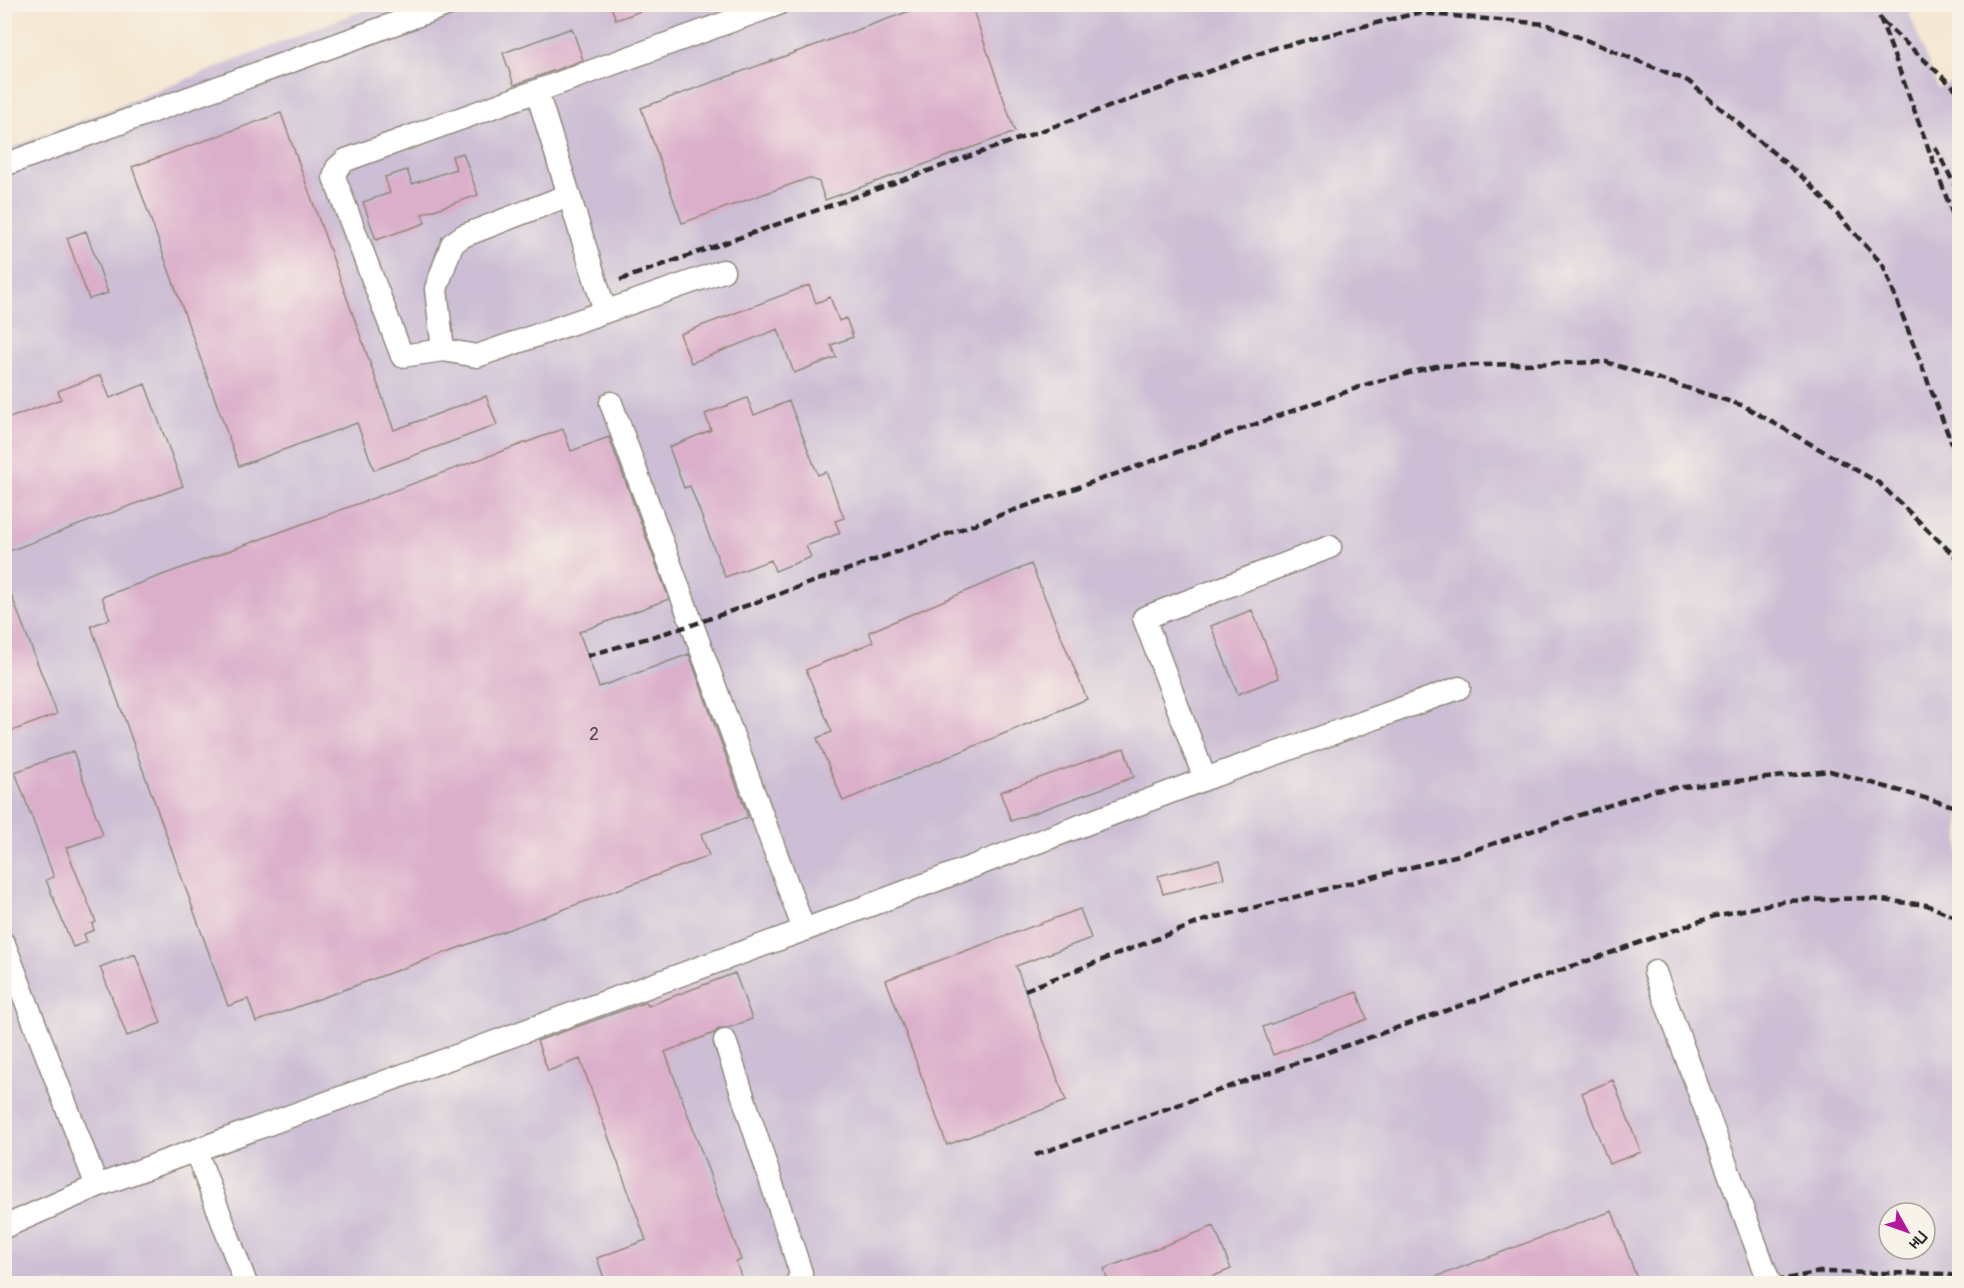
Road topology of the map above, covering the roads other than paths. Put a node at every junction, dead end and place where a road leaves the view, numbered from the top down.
1 (449, 4) edge
2 (778, 4) edge
3 (537, 92) junction
4 (4, 165) edge
5 (569, 195) junction
6 (723, 271) dead end
7 (605, 311) junction
8 (443, 350) junction
9 (611, 404) dead end
10 (1330, 547) dead end
11 (1459, 688) dead end
12 (1205, 779) junction
13 (804, 930) junction
14 (4, 944) edge
15 (1655, 972) dead end
16 (725, 1041) dead end
17 (196, 1151) junction
18 (97, 1186) junction
19 (4, 1227) edge
20 (246, 1284) edge
21 (797, 1284) edge
22 (1770, 1284) edge

1 - 4 lane
2 - 3 lane
3 - 5 lane
3 - 8 lane
5 - 7 lane
5 - 8 lane
6 - 7 lane
7 - 8 lane
9 - 13 lane
10 - 12 lane
11 - 12 lane
12 - 13 lane
13 - 17 lane
14 - 18 lane
15 - 22 lane
16 - 21 lane
17 - 18 lane
17 - 20 lane
18 - 19 lane

